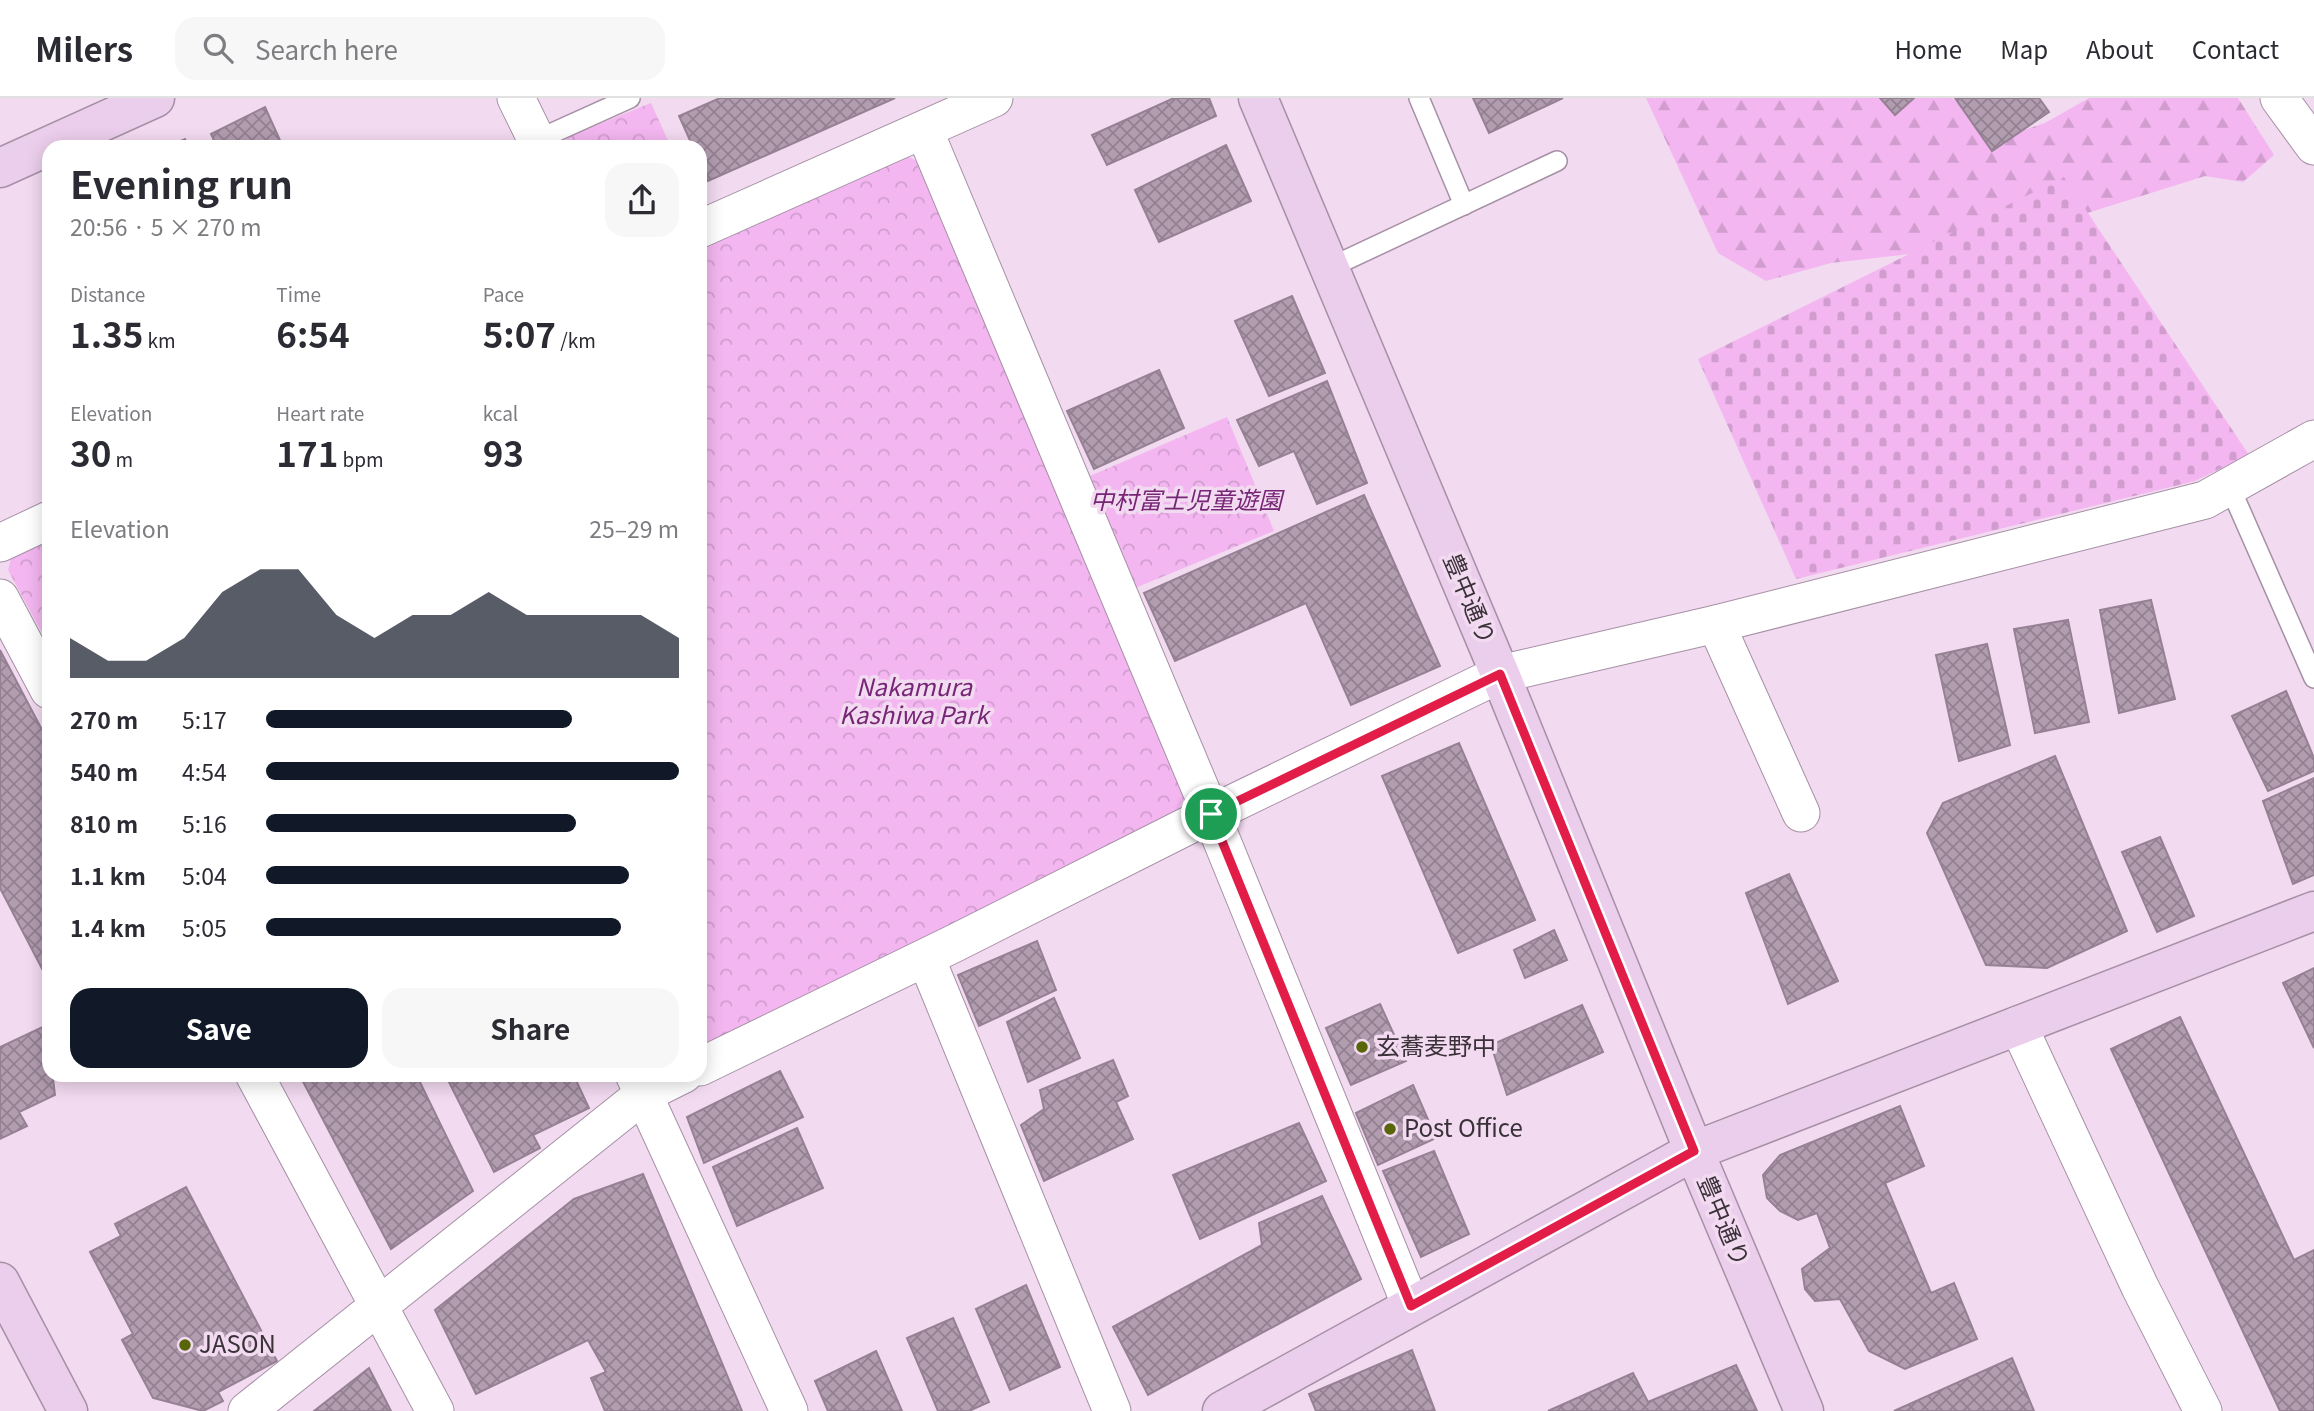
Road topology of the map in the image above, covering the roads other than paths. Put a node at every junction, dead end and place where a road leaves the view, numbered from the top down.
1 (155, 98) edge
2 (516, 98) edge
3 (630, 98) edge
4 (994, 98) edge
5 (1258, 98) edge
6 (1419, 98) edge
7 (2279, 98) edge
8 (924, 130) junction
9 (62, 140) edge
10 (537, 140) edge
11 (545, 140) edge
12 (2314, 146) edge
13 (42, 149) edge
14 (1557, 161) dead end
15 (0, 168) edge
16 (1464, 205) junction
17 (707, 226) edge
18 (1329, 268) junction
19 (2314, 439) edge
20 (2229, 485) junction
21 (42, 523) edge
22 (0, 542) edge
23 (0, 598) edge
24 (1716, 624) junction
25 (2309, 652) edge
26 (1500, 674) junction
27 (42, 677) edge
28 (2314, 678) edge
29 (1801, 813) dead end
30 (1211, 814) junction
31 (2314, 911) edge
32 (926, 958) junction
33 (2018, 1025) junction
34 (707, 1064) edge
35 (258, 1082) edge
36 (639, 1084) edge
37 (1694, 1151) junction
38 (0, 1282) edge
39 (378, 1306) junction
40 (1411, 1306) junction
41 (68, 1411) edge
42 (247, 1411) edge
43 (435, 1411) edge
44 (789, 1411) edge
45 (1112, 1411) edge
46 (1222, 1411) edge
47 (1804, 1411) edge
48 (2203, 1411) edge

1 - 9 street
2 - 10 street
3 - 11 lane
4 - 8 street
5 - 18 street, 豊中通り
6 - 16 lane
7 - 12 street
8 - 17 street
8 - 30 street
13 - 15 street
14 - 16 lane
16 - 18 lane
18 - 26 street, 豊中通り
19 - 20 street
20 - 24 street
20 - 25 lane
21 - 22 street
23 - 27 street
24 - 26 street
24 - 29 street
25 - 28 lane
26 - 30 street
26 - 37 street, 豊中通り
30 - 32 street
30 - 40 street
31 - 33 street
32 - 34 street
32 - 45 street
33 - 37 street
33 - 48 street
35 - 39 street
36 - 39 street
36 - 44 street
37 - 40 street
37 - 47 street, 豊中通り
38 - 41 street
39 - 42 street
39 - 43 street
40 - 46 street

